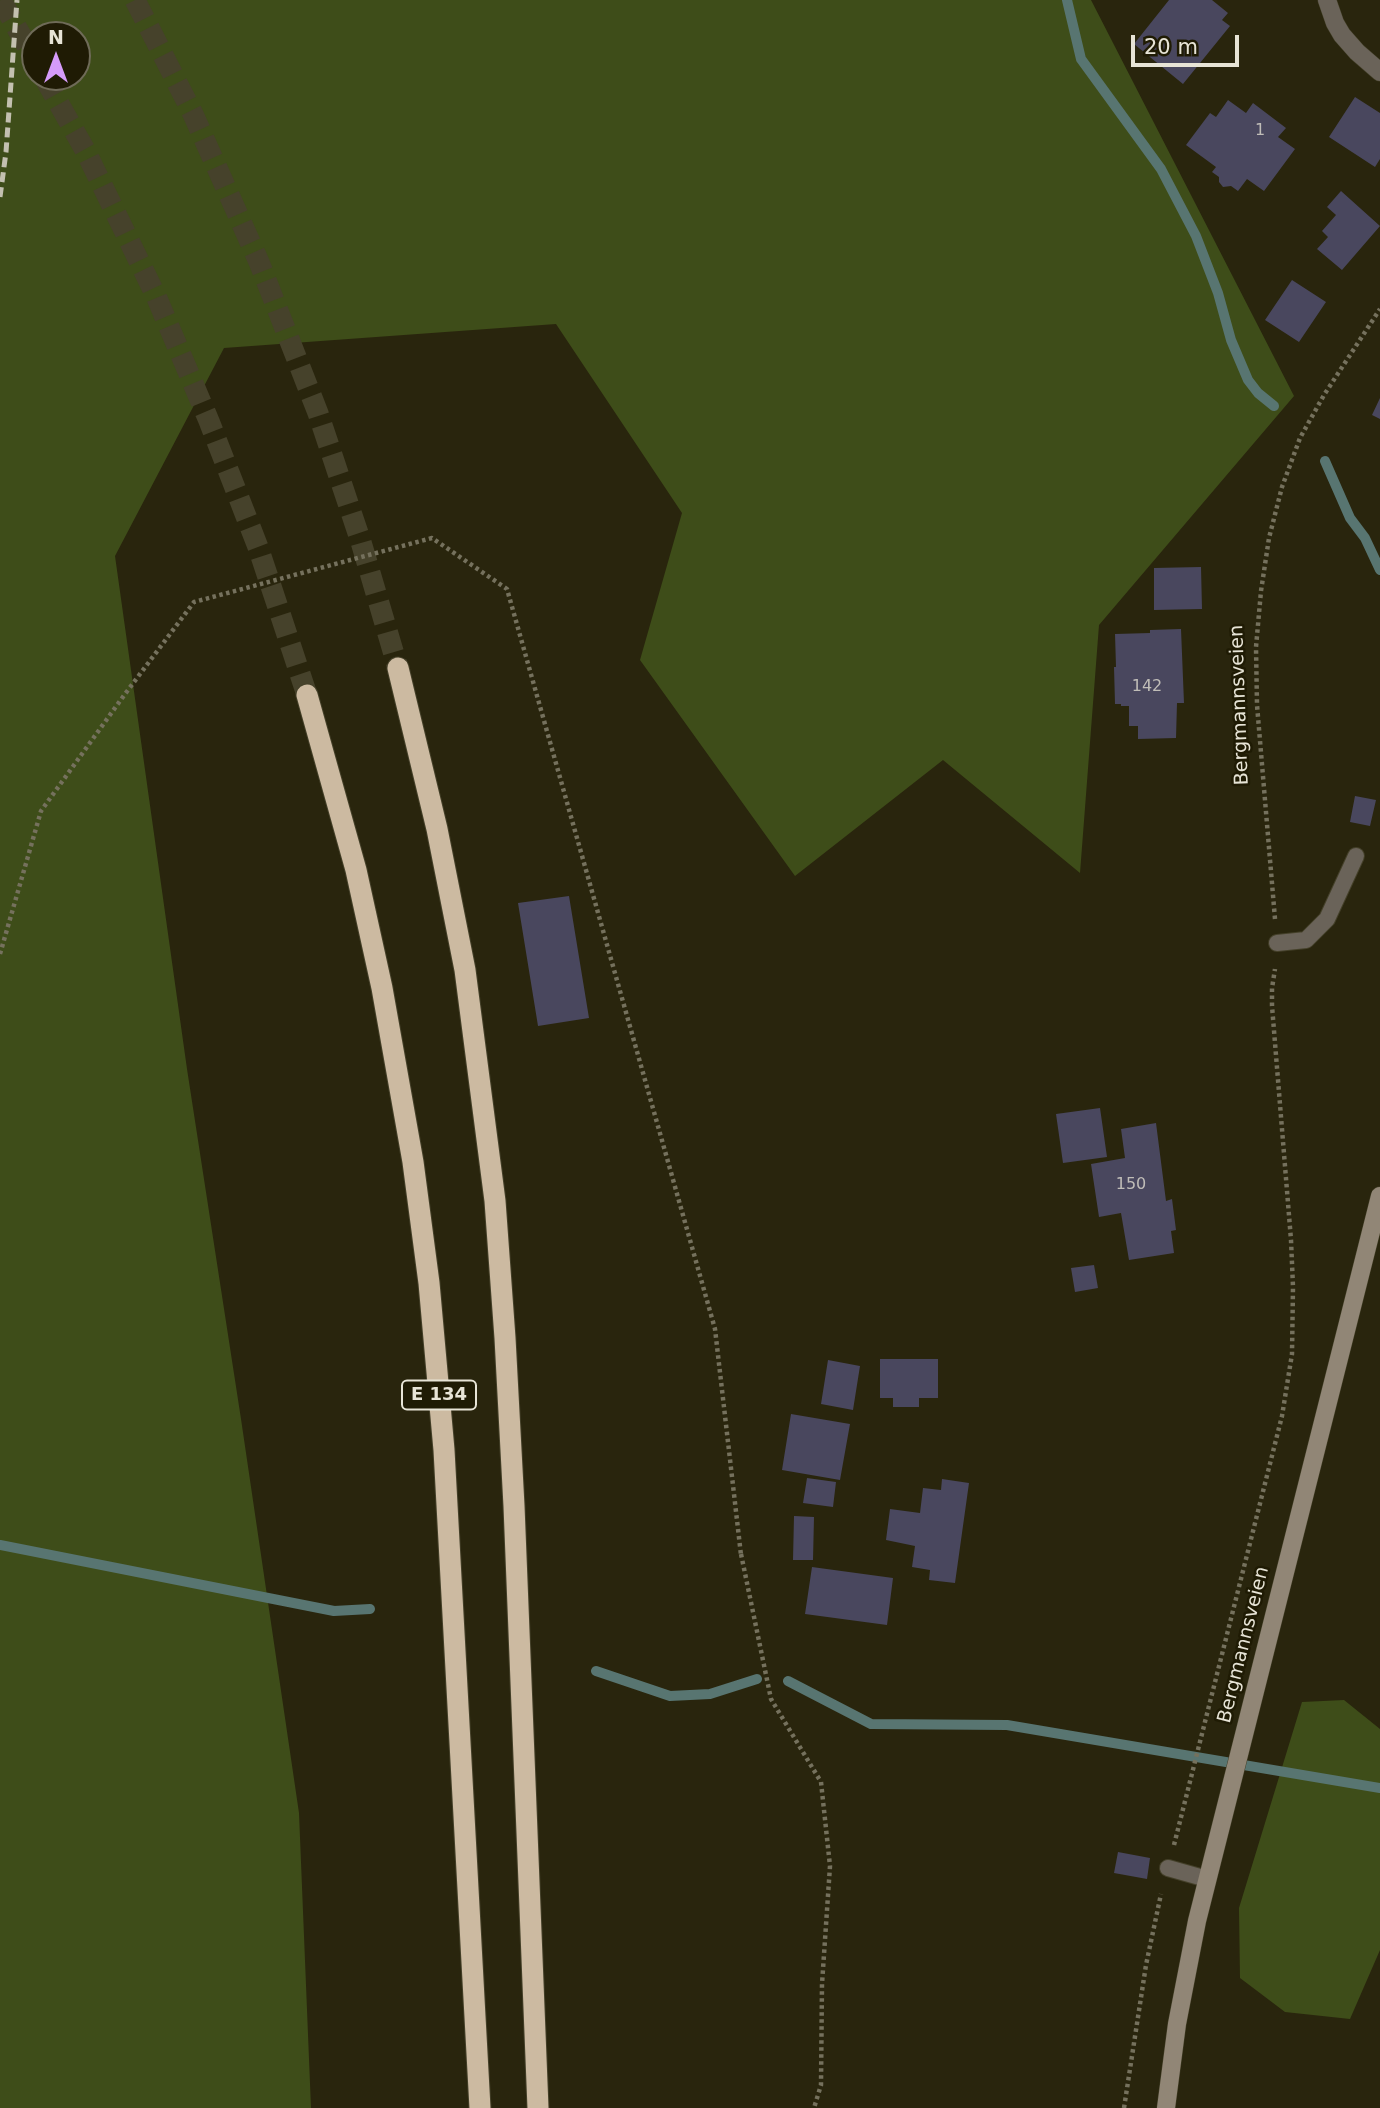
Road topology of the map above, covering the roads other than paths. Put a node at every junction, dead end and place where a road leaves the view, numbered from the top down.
1 (1327, 0) edge
2 (1380, 72) edge
3 (398, 668) tunnel mouth
4 (307, 695) tunnel mouth
5 (1356, 856) dead end
6 (1278, 951) road end
7 (1380, 1196) edge
8 (1168, 1868) road end
9 (1207, 1880) junction
10 (480, 2108) edge
11 (538, 2108) edge
12 (1166, 2108) edge

1 - 2 street
3 - 11 highway
4 - 10 highway, E 134
5 - 6 lane
7 - 9 main road, Bergmannsveien
8 - 9 lane
9 - 12 main road, Bergmannsveien

